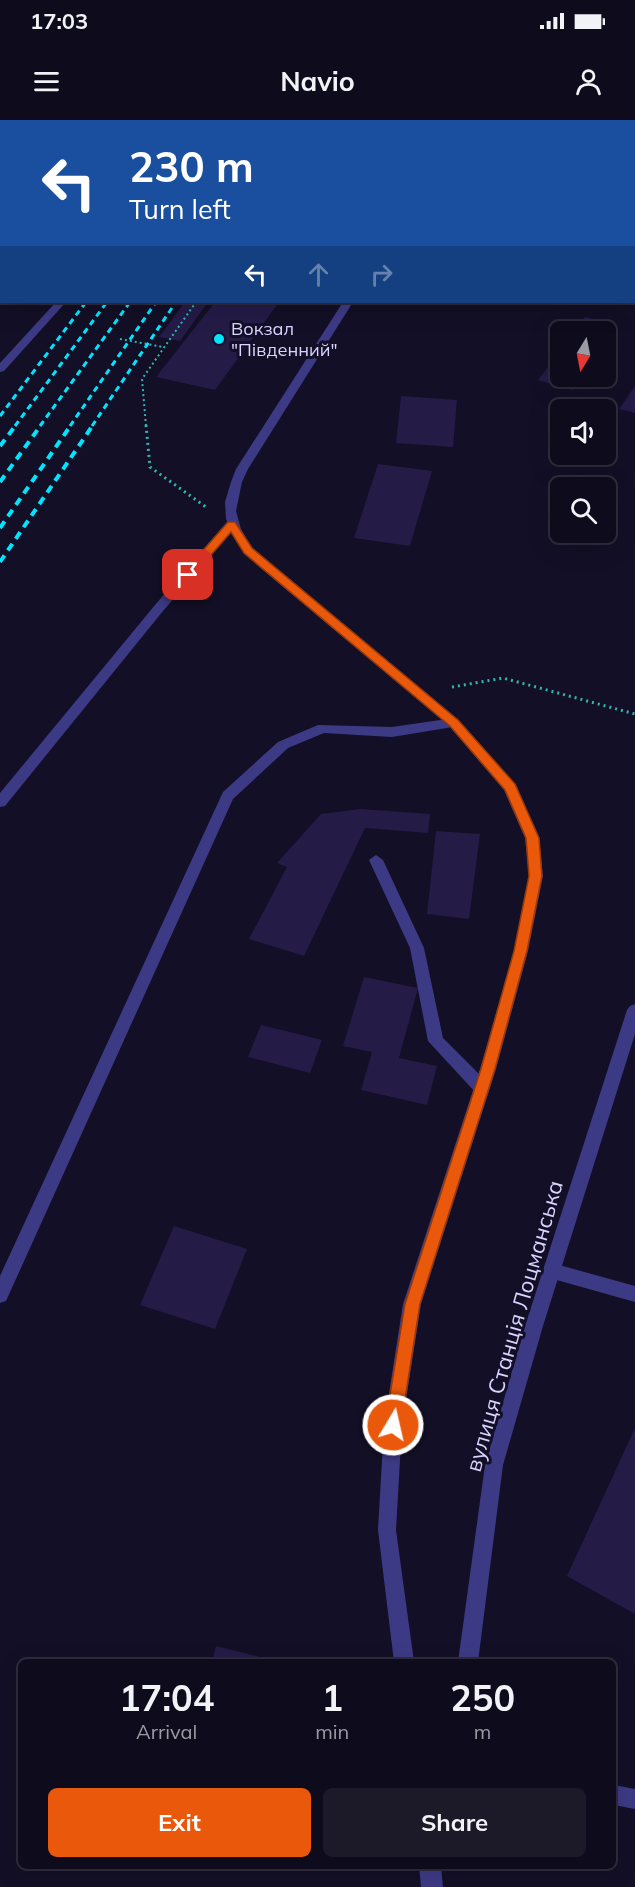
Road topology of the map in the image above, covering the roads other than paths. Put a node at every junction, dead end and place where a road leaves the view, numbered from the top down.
1 (60, 303) edge
2 (347, 303) edge
3 (0, 369) edge
4 (231, 525) junction
5 (454, 723) junction
6 (0, 802) edge
7 (376, 860) dead end
8 (635, 1010) edge
9 (482, 1088) junction
10 (552, 1271) junction
11 (635, 1294) edge
12 (0, 1295) edge
13 (404, 1659) edge
14 (468, 1659) edge
15 (616, 1795) edge
16 (635, 1799) edge
17 (430, 1869) edge
18 (432, 1887) edge

1 - 3 street
2 - 4 street
4 - 5 street
4 - 6 street
5 - 9 street
5 - 12 street
7 - 9 street
8 - 10 street, вулиця Станція Лоцманська
9 - 13 street
10 - 11 street
10 - 14 street, вулиця Станція Лоцманська
15 - 16 street
17 - 18 street

